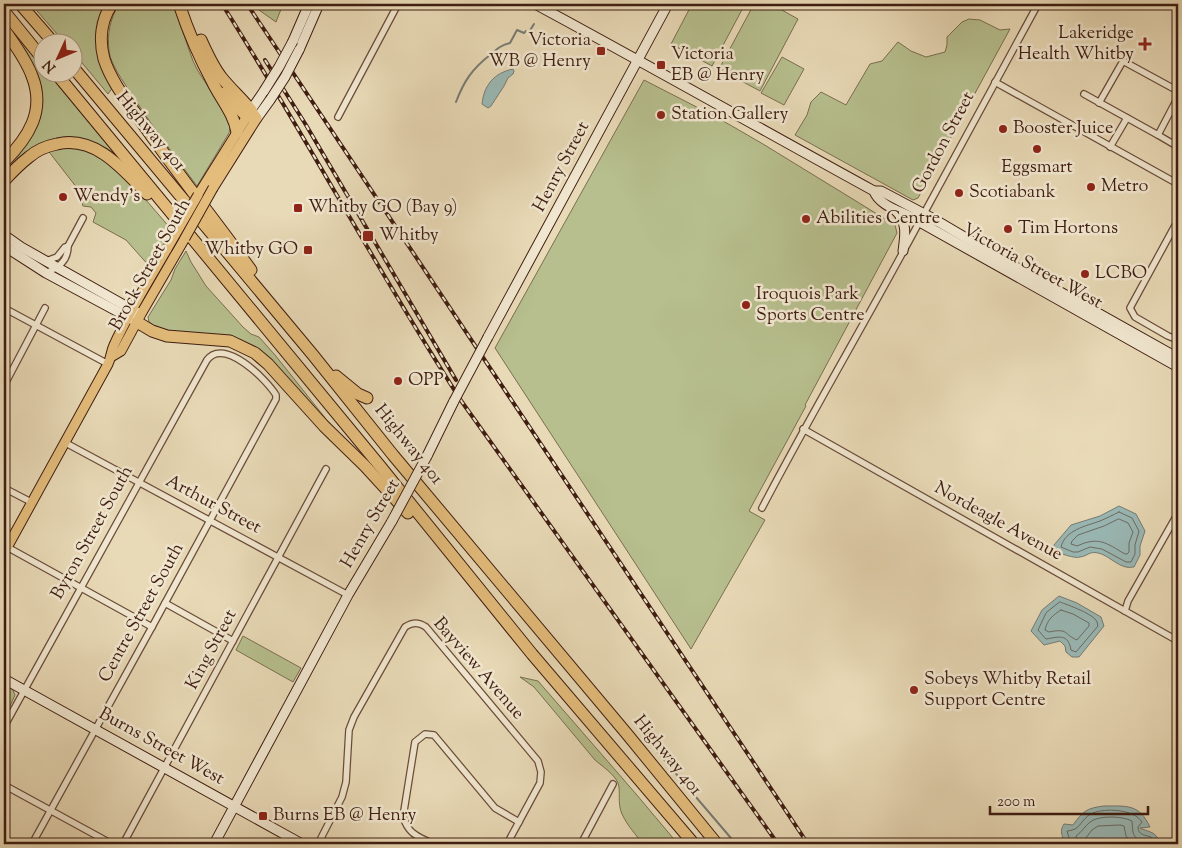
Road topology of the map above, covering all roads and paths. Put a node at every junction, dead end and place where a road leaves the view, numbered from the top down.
1 (20, 4) edge
2 (112, 4) edge
3 (179, 4) edge
4 (186, 4) edge
5 (309, 4) edge
6 (319, 4) edge
7 (398, 4) edge
8 (535, 4) edge
9 (668, 4) edge
10 (1038, 4) edge
11 (4, 11) edge
12 (4, 29) edge
13 (44, 32) edge
14 (32, 46) edge
15 (637, 59) junction
16 (208, 74) junction
17 (82, 78) edge
18 (63, 82) edge
19 (995, 82) junction
20 (1178, 91) edge
21 (1084, 94) dead end
22 (1178, 97) edge
23 (1099, 103) junction
24 (252, 117) junction
25 (338, 117) dead end
26 (1127, 118) junction
27 (237, 132) junction
28 (1158, 135) junction
29 (1175, 145) dead end
30 (1110, 147) junction
31 (4, 162) edge
32 (4, 181) edge
33 (210, 184) junction
34 (1178, 184) edge
35 (874, 191) junction
36 (893, 208) junction
37 (83, 218) dead end
38 (921, 218) junction
39 (1178, 220) edge
40 (4, 235) edge
41 (4, 246) edge
42 (68, 246) junction
43 (903, 250) junction
44 (46, 261) junction
45 (57, 268) junction
46 (46, 272) junction
47 (4, 308) edge
48 (45, 308) dead end
49 (135, 316) junction
50 (260, 320) junction
51 (36, 325) junction
52 (1178, 340) edge
53 (312, 354) junction
54 (1178, 358) edge
55 (109, 360) junction
56 (1178, 367) edge
57 (4, 386) edge
58 (276, 395) joint
59 (367, 398) dead end
60 (803, 429) junction
61 (64, 442) junction
62 (326, 469) dead end
63 (138, 482) junction
64 (4, 488) edge
65 (31, 502) junction
66 (762, 508) dead end
67 (1178, 512) edge
68 (209, 520) junction
69 (5, 550) edge
70 (278, 557) junction
71 (80, 588) junction
72 (348, 595) junction
73 (165, 603) junction
74 (1125, 611) junction
75 (152, 627) junction
76 (233, 641) junction
77 (1178, 641) edge
78 (532, 654) junction
79 (4, 679) edge
80 (24, 690) junction
81 (4, 726) edge
82 (95, 729) junction
83 (165, 768) junction
84 (613, 784) dead end
85 (4, 785) edge
86 (234, 806) junction
87 (50, 811) junction
88 (519, 822) junction
89 (32, 844) edge
90 (112, 844) edge
91 (123, 844) edge
92 (214, 844) edge
93 (302, 844) edge
94 (318, 844) edge
95 (433, 844) edge
96 (507, 844) edge
97 (580, 844) edge
98 (694, 844) edge
99 (717, 844) edge

1 - 13 highway
2 - 53 highway
3 - 16 highway
4 - 24 highway
5 - 24 main road, Brock Street South, bridge
6 - 24 main road, Brock Street South, bridge
7 - 25 street
8 - 15 main road, Victoria Street West
9 - 15 main road, Henry Street
10 - 19 street, Gordon Street
11 - 14 highway
12 - 31 highway
15 - 35 main road, Victoria Street West
15 - 72 main road, Henry Street, bridge
16 - 24 highway
16 - 27 highway
17 - 53 highway, Highway 401
18 - 50 highway, Highway 401
19 - 30 street
19 - 38 street, Gordon Street
20 - 23 street
21 - 23 street
22 - 28 street
23 - 26 street
24 - 27 main road, Brock Street South
24 - 33 main road, Brock Street South
26 - 28 street
26 - 30 street
27 - 33 main road, Brock Street South
28 - 29 street
30 - 34 street
32 - 50 highway
33 - 49 main road, Brock Street South, bridge
33 - 49 main road, Brock Street South, bridge
35 - 36 main road, Victoria Street West
35 - 38 main road, Victoria Street West
36 - 38 main road, Victoria Street West
36 - 43 main road
37 - 42 street
38 - 43 street, Gordon Street
38 - 54 main road, Victoria Street West
38 - 56 main road, Victoria Street West
39 - 52 street
40 - 44 main road
41 - 46 main road
42 - 44 street
42 - 45 street
43 - 60 street, Gordon Street
44 - 45 main road
45 - 46 street
45 - 49 main road
46 - 49 main road
47 - 51 street
48 - 51 street
49 - 55 main road, Brock Street South
49 - 78 highway
50 - 78 highway, Highway 401
51 - 55 street
51 - 57 street
53 - 59 highway
53 - 99 highway, Highway 401
55 - 61 main road, Brock Street South
58 - 63 street, Byron Street South
58 - 68 street, Centre Street South
60 - 66 street, Gordon Street
60 - 74 street, Nordeagle Avenue
61 - 63 street, Arthur Street
61 - 65 main road, Brock Street South
62 - 70 street, King Street
63 - 68 street, Arthur Street
63 - 71 street, Byron Street South
64 - 65 street
65 - 69 main road, Brock Street South
67 - 74 street
68 - 70 street, Arthur Street
68 - 73 street, Centre Street South
69 - 71 street
70 - 72 street, Arthur Street
70 - 76 street, King Street
71 - 75 street
71 - 80 street, Byron Street South
72 - 86 main road, Henry Street
73 - 75 street, Centre Street South
73 - 76 street
74 - 77 street, Nordeagle Avenue
75 - 82 street, Centre Street South
76 - 83 street, King Street
78 - 98 highway, Highway 401
79 - 80 main road, Burns Street West
80 - 81 street, Byron Street South
80 - 82 main road, Burns Street West
82 - 83 main road, Burns Street West
82 - 87 street, Centre Street South
83 - 86 main road, Burns Street West
83 - 91 street, King Street
84 - 97 street
85 - 87 street
86 - 92 main road, Henry Street
86 - 93 main road, Burns Street West
87 - 89 street, Centre Street South
87 - 90 street
88 - 94 street, Bayview Avenue
88 - 95 street
88 - 96 street

